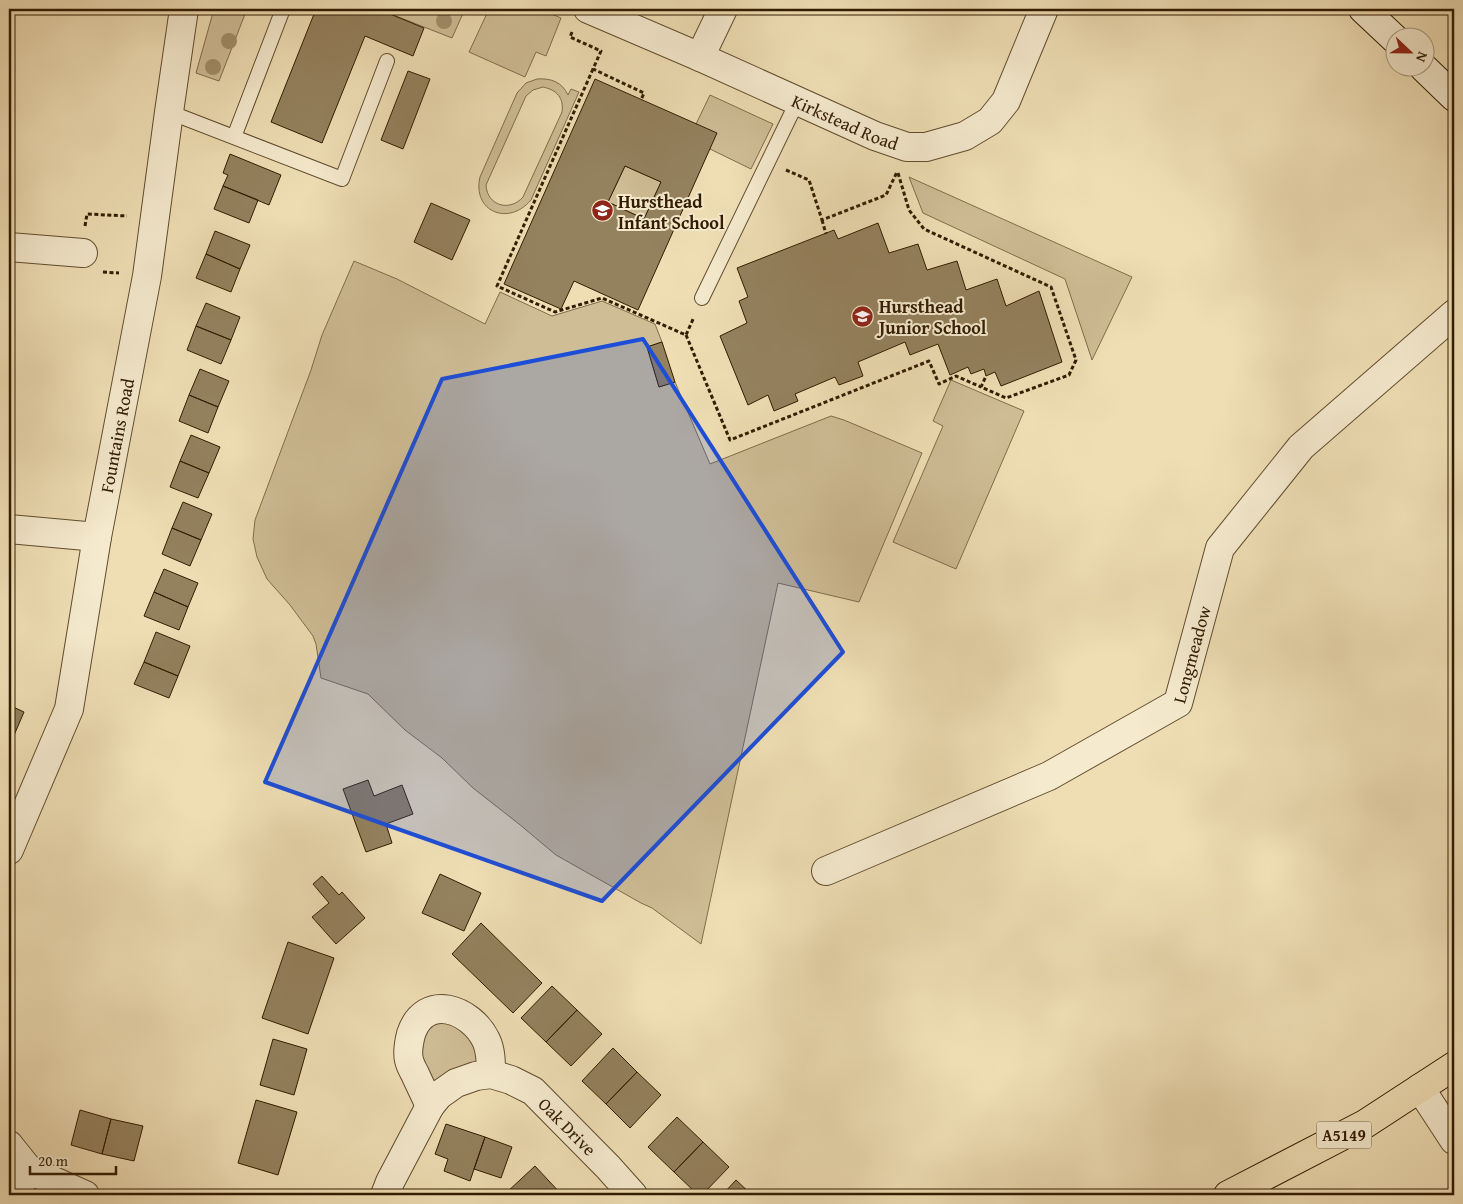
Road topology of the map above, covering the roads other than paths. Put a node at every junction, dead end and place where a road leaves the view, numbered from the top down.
1 (184, 9) edge
2 (283, 9) edge
3 (722, 9) edge
4 (1044, 9) edge
5 (1363, 9) edge
6 (582, 17) edge
7 (1386, 31) edge
8 (700, 57) junction
9 (388, 61) dead end
10 (1434, 78) edge
11 (1454, 97) edge
12 (798, 100) junction
13 (168, 112) junction
14 (234, 137) junction
15 (9, 247) edge
16 (83, 253) road end
17 (702, 298) dead end
18 (1454, 314) edge
19 (9, 529) edge
20 (97, 537) junction
21 (9, 850) edge
22 (826, 871) dead end
23 (1454, 1066) edge
24 (491, 1074) junction
25 (1420, 1088) junction
26 (430, 1106) junction
27 (1454, 1140) edge
28 (9, 1145) edge
29 (29, 1170) junction
30 (14, 1195) edge
31 (85, 1195) edge
32 (385, 1195) edge
33 (633, 1195) edge
34 (1228, 1195) edge

1 - 13 street, Fountains Road
2 - 14 lane
3 - 8 street
4 - 12 street, Kirkstead Road
5 - 7 street
6 - 8 street, Kirkstead Road
8 - 12 street, Kirkstead Road
9 - 14 lane
10 - 11 street
12 - 17 lane
13 - 14 lane
13 - 20 street, Fountains Road
15 - 16 street
18 - 22 street, Longmeadow
19 - 20 street
20 - 21 street, Fountains Road
23 - 25 main road, A5149
24 - 26 street
24 - 26 street
24 - 33 street, Oak Drive
25 - 27 street
25 - 34 main road, A5149
26 - 32 street
28 - 29 street
29 - 30 street
29 - 31 street

